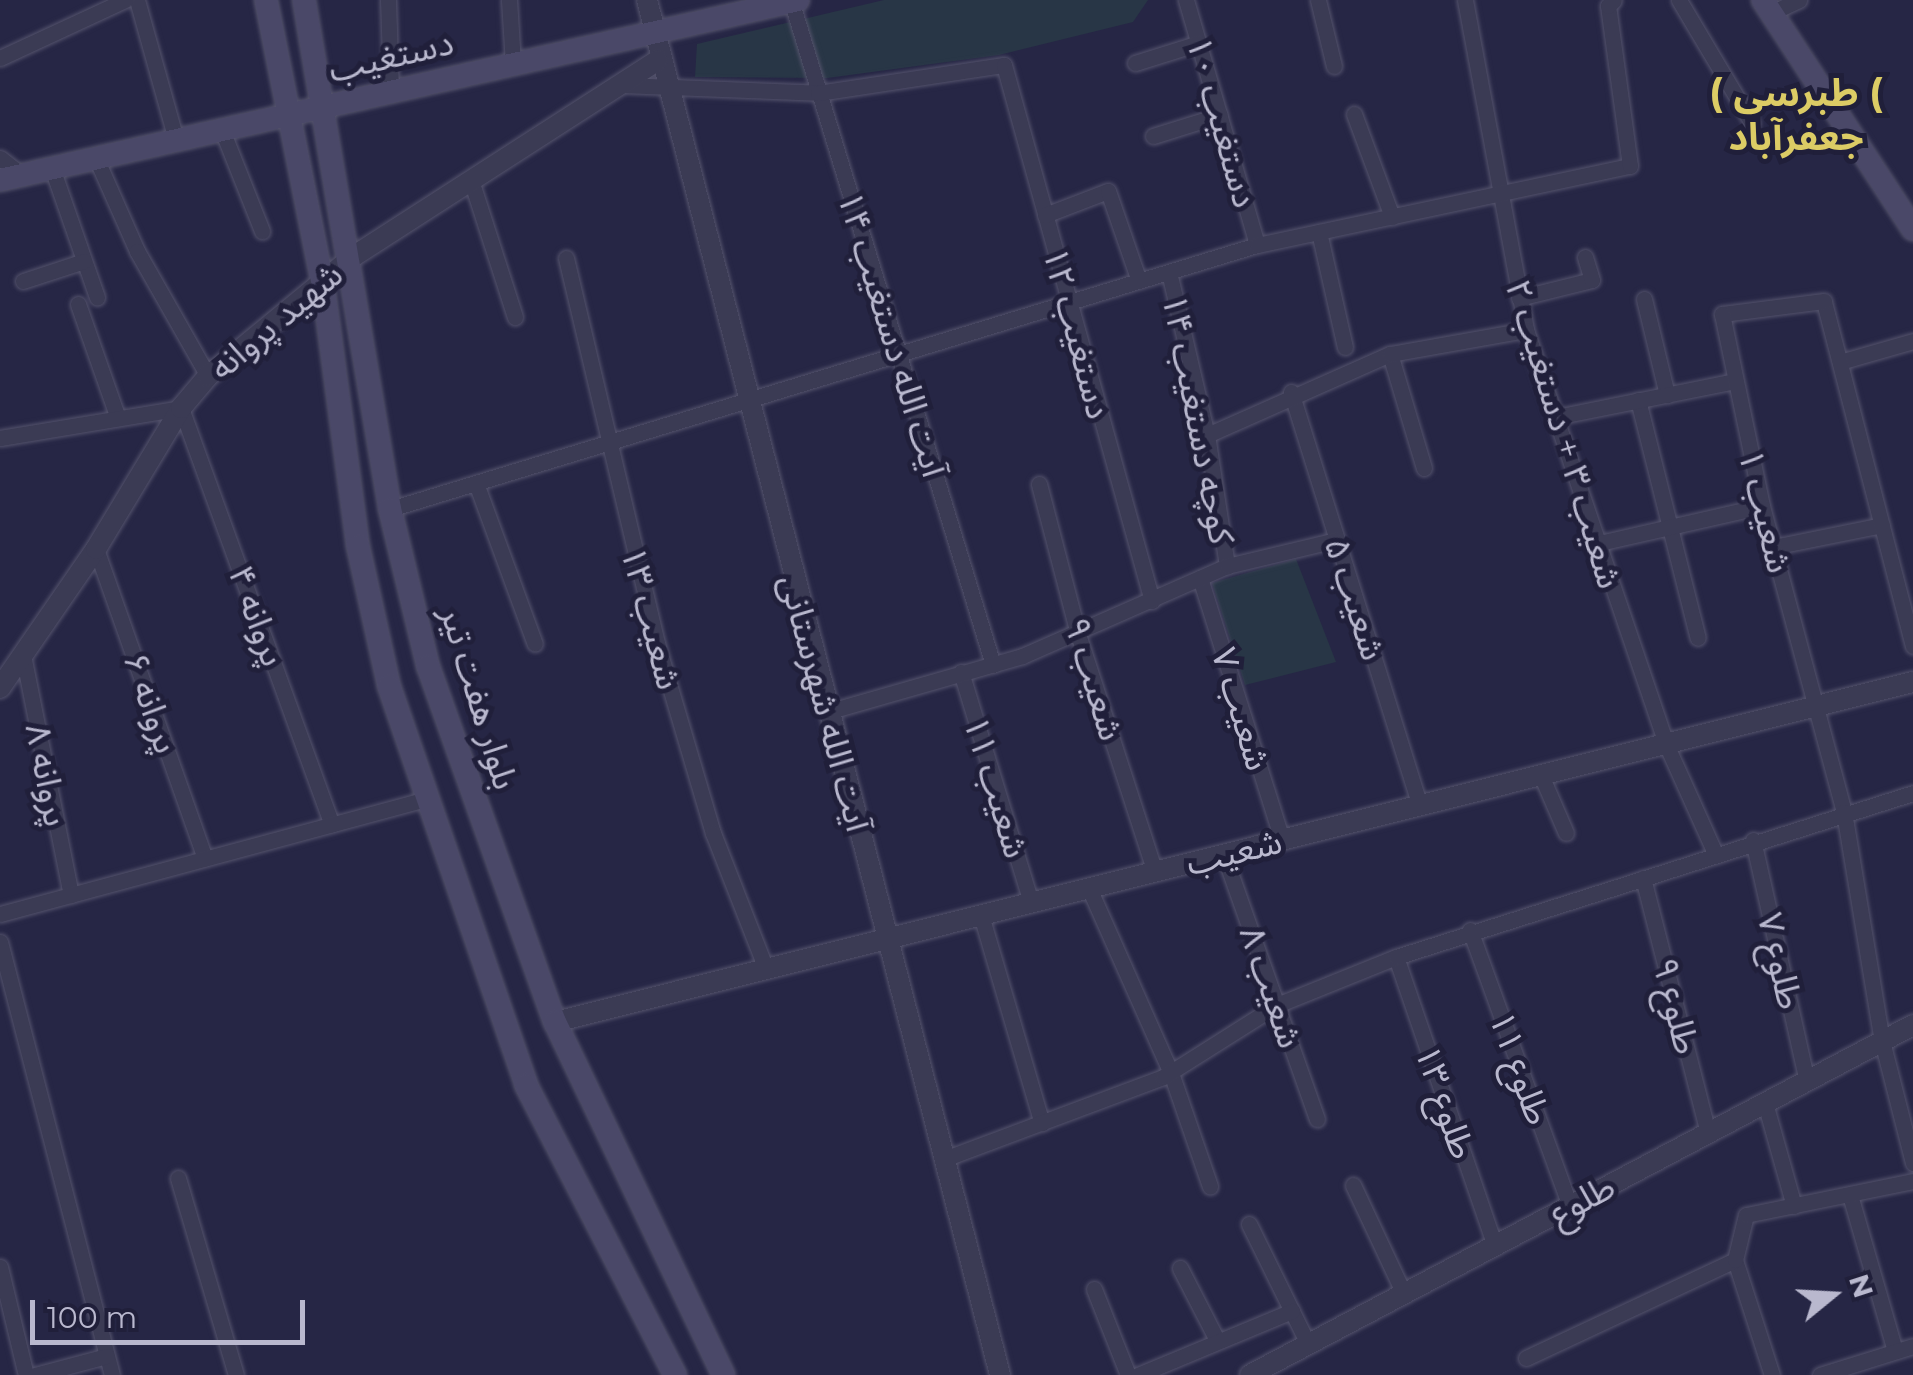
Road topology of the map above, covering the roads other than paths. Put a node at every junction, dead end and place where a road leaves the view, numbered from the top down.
1 (125, 0) edge
2 (137, 0) edge
3 (266, 0) edge
4 (304, 0) edge
5 (388, 0) edge
6 (508, 0) edge
7 (647, 0) edge
8 (1186, 0) edge
9 (1318, 0) edge
10 (1465, 0) edge
11 (1614, 0) edge
12 (1679, 0) edge
13 (1800, 0) edge
14 (793, 1) edge
15 (1767, 6) edge
16 (651, 30) junction
17 (1199, 43) junction
18 (0, 58) edge
19 (658, 60) junction
20 (1135, 63) dead end
21 (513, 64) junction
22 (1334, 66) dead end
23 (663, 83) junction
24 (617, 86) junction
25 (391, 92) junction
26 (818, 93) junction
27 (327, 106) junction
28 (1354, 114) dead end
29 (289, 115) junction
30 (1220, 115) junction
31 (1752, 123) dead end
32 (222, 130) junction
33 (1152, 136) dead end
34 (176, 140) junction
35 (0, 158) edge
36 (96, 158) junction
37 (52, 168) junction
38 (11, 177) edge
39 (471, 180) junction
40 (1498, 194) junction
41 (1045, 214) junction
42 (1392, 216) junction
43 (1910, 220) edge
44 (262, 231) dead end
45 (1319, 232) junction
46 (1258, 245) junction
47 (1585, 256) dead end
48 (351, 258) junction
49 (566, 258) dead end
50 (84, 261) junction
51 (1168, 272) junction
52 (23, 281) dead end
53 (1139, 281) junction
54 (323, 284) junction
55 (97, 296) dead end
56 (1519, 298) junction
57 (1644, 299) dead end
58 (1068, 302) junction
59 (78, 304) dead end
60 (515, 317) dead end
61 (1526, 330) junction
62 (1913, 341) edge
63 (1346, 347) dead end
64 (898, 354) junction
65 (1390, 354) junction
66 (1840, 362) junction
67 (208, 376) junction
68 (1734, 382) junction
69 (1291, 392) junction
70 (1667, 395) junction
71 (1638, 400) junction
72 (746, 401) junction
73 (181, 408) junction
74 (1556, 417) junction
75 (118, 418) junction
76 (1207, 435) junction
77 (0, 438) edge
78 (605, 444) junction
79 (383, 450) junction
80 (350, 454) junction
81 (1424, 468) dead end
82 (476, 484) junction
83 (1039, 484) dead end
84 (1762, 506) junction
85 (390, 509) junction
86 (1882, 525) junction
87 (1670, 527) junction
88 (1336, 540) junction
89 (1595, 544) junction
90 (1773, 548) junction
91 (96, 549) junction
92 (1228, 566) junction
93 (1200, 578) junction
94 (1152, 601) junction
95 (1078, 634) junction
96 (1698, 638) dead end
97 (535, 644) dead end
98 (1913, 646) edge
99 (23, 655) junction
100 (993, 665) junction
101 (960, 672) junction
102 (1913, 682) edge
103 (0, 688) edge
104 (1814, 707) junction
105 (827, 712) junction
106 (1666, 744) junction
107 (1541, 775) junction
108 (1913, 793) edge
109 (430, 798) junction
110 (1420, 806) junction
111 (1844, 812) junction
112 (332, 824) junction
113 (1566, 833) dead end
114 (1282, 840) junction
115 (1754, 840) junction
116 (1715, 853) junction
117 (1224, 854) junction
118 (205, 858) junction
119 (1155, 872) junction
120 (1643, 878) junction
121 (1089, 888) junction
122 (71, 895) junction
123 (1031, 903) junction
124 (0, 914) edge
125 (982, 915) junction
126 (1470, 930) junction
127 (886, 939) junction
128 (0, 942) edge
129 (1396, 957) junction
130 (766, 969) junction
131 (1277, 1004) junction
132 (555, 1022) junction
133 (1913, 1025) edge
134 (1882, 1042) junction
135 (1171, 1072) junction
136 (1807, 1081) junction
137 (1765, 1103) junction
138 (1317, 1119) dead end
139 (1042, 1123) junction
140 (1708, 1133) junction
141 (944, 1159) junction
142 (1913, 1163) edge
143 (178, 1178) dead end
144 (1913, 1181) edge
145 (1353, 1185) dead end
146 (1210, 1186) dead end
147 (1850, 1195) junction
148 (1570, 1206) junction
149 (1794, 1206) junction
150 (1249, 1224) dead end
151 (1495, 1246) junction
152 (1735, 1260) junction
153 (0, 1267) edge
154 (1180, 1268) dead end
155 (1094, 1289) dead end
156 (1404, 1294) junction
157 (1292, 1311) junction
158 (1216, 1338) junction
159 (1308, 1344) junction
160 (1913, 1346) edge
161 (1895, 1351) junction
162 (108, 1356) junction
163 (1526, 1358) dead end
164 (1854, 1370) edge
165 (26, 1375) edge
166 (35, 1375) edge
167 (112, 1375) edge
168 (236, 1375) edge
169 (675, 1375) edge
170 (723, 1375) edge
171 (1000, 1375) edge
172 (1128, 1375) edge
173 (1138, 1375) edge
174 (1250, 1375) edge
175 (1772, 1375) edge
176 (1820, 1375) edge

1 - 18 street
2 - 34 street
3 - 29 main road
4 - 27 main road, بلوار هفت تیر
5 - 25 street
6 - 21 street
7 - 16 street, آیت الله شهرستانی
8 - 17 street, دستغیب ۱۰
9 - 22 street
10 - 40 street, شعیب ۳ + دستغیب ۲
11 - 40 street
12 - 31 street
13 - 15 street
14 - 16 main road, دستغیب
14 - 26 street, آیت الله دستغیب ۱۴
15 - 43 main road
16 - 19 street, آیت الله شهرستانی
16 - 21 main road, دستغیب
17 - 20 street
17 - 30 street, دستغیب ۱۰
19 - 23 street, آیت الله شهرستانی
19 - 24 street, شهید پروانه
21 - 25 main road, دستغیب
23 - 24 street
23 - 26 street
23 - 72 street, آیت الله شهرستانی
24 - 39 street, شهید پروانه
25 - 27 main road, دستغیب
26 - 41 street, دستغیب ۱۲
26 - 64 street, آیت الله دستغیب ۱۴
27 - 29 main road, دستغیب
27 - 48 main road, بلوار هفت تیر
28 - 42 street
29 - 32 main road, دستغیب
29 - 54 main road
30 - 33 street
30 - 46 street, دستغیب ۱۰
32 - 34 main road, دستغیب
32 - 44 street
34 - 36 main road, دستغیب
35 - 38 street
36 - 37 main road, دستغیب
36 - 67 street
37 - 38 main road, دستغیب
37 - 50 street
39 - 48 street, شهید پروانه
39 - 60 street
40 - 42 street
40 - 56 street, شعیب ۳ + دستغیب ۲
41 - 53 street
41 - 58 street, دستغیب ۱۲
42 - 45 street
45 - 46 street
45 - 63 street
46 - 51 street
47 - 56 street
48 - 54 street, شهید پروانه
48 - 79 main road, بلوار هفت تیر
49 - 78 street, شعیب ۱۳
50 - 52 street
50 - 55 street
51 - 53 street
51 - 76 street, کوچه دستغیب ۱۴
53 - 58 street
54 - 67 street, شهید پروانه
54 - 80 main road
56 - 61 street, شعیب ۳ + دستغیب ۲
57 - 70 street
58 - 64 street
58 - 94 street, دستغیب ۱۲
59 - 75 street
61 - 65 street
61 - 74 street, شعیب ۳ + دستغیب ۲
62 - 66 street
64 - 72 street
64 - 100 street, آیت الله دستغیب ۱۴
65 - 69 street
65 - 81 street
66 - 68 street, شعیب ۱
66 - 86 street
67 - 73 street, شهید پروانه
68 - 70 street
68 - 84 street, شعیب ۱
69 - 76 street
69 - 88 street, شعیب ۵
70 - 71 street
71 - 74 street
71 - 87 street
72 - 78 street
72 - 105 street, آیت الله شهرستانی
73 - 75 street
73 - 91 street, شهید پروانه
73 - 112 street, پروانه ۴
74 - 89 street, شعیب ۳ + دستغیب ۲
75 - 77 street
76 - 92 street, کوچه دستغیب ۱۴
78 - 82 street
78 - 130 street, شعیب ۱۳
79 - 80 main road
79 - 85 main road, بلوار هفت تیر
80 - 109 main road
82 - 85 street
82 - 97 street
83 - 95 street, شعیب ۹
84 - 87 street
84 - 90 street, شعیب ۱
85 - 132 main road, بلوار هفت تیر
86 - 90 street
86 - 98 street
87 - 89 street
87 - 96 street
88 - 92 street
88 - 110 street, شعیب ۵
89 - 106 street, شعیب ۳ + دستغیب ۲
90 - 104 street, شعیب ۱
91 - 99 street, شهید پروانه
91 - 118 street, پروانه ۶
92 - 93 street
93 - 94 street
93 - 114 street, شعیب ۷
94 - 95 street
95 - 100 street
95 - 119 street, شعیب ۹
99 - 103 street, شهید پروانه
99 - 122 street, پروانه ۸
100 - 101 street
101 - 105 street
101 - 123 street, شعیب ۱۱
102 - 104 street, شعیب
104 - 106 street, شعیب
104 - 111 street, شعیب ۱
105 - 127 street, آیت الله شهرستانی
106 - 107 street, شعیب
106 - 116 street, شعیب ۳ + دستغیب ۲
107 - 110 street, شعیب
107 - 113 street
108 - 111 street
109 - 112 street
109 - 169 main road
110 - 114 street, شعیب
111 - 115 street
111 - 134 street, شعیب ۱
112 - 118 street
114 - 117 street, شعیب
115 - 116 street
115 - 136 street, طلوع ۷
116 - 120 street
117 - 119 street, شعیب
117 - 131 street, شعیب ۸
118 - 122 street
119 - 121 street, شعیب
120 - 126 street
120 - 140 street, طلوع ۹
121 - 123 street, شعیب
121 - 135 street
122 - 124 street
123 - 125 street, شعیب
125 - 127 street, شعیب
125 - 139 street
126 - 129 street
126 - 148 street, طلوع ۱۱
127 - 130 street, شعیب
127 - 141 street, آیت الله شهرستانی
128 - 162 street
129 - 131 street
129 - 151 street, طلوع ۱۳
130 - 132 street, شعیب
131 - 135 street
131 - 138 street, شعیب ۸
132 - 170 main road, بلوار هفت تیر
133 - 134 street, طلوع
134 - 136 street, طلوع
134 - 142 street, شعیب ۱
135 - 139 street
135 - 146 street
136 - 137 street, طلوع
137 - 140 street, طلوع
137 - 149 street
139 - 141 street
140 - 148 street, طلوع
141 - 171 street, آیت الله شهرستانی
143 - 168 street
144 - 147 street
145 - 156 street
147 - 149 street
147 - 161 street
148 - 151 street, طلوع
149 - 152 street
150 - 157 street
151 - 156 street, طلوع
152 - 163 street
152 - 175 street
153 - 165 street
154 - 158 street
155 - 172 street
156 - 159 street, طلوع
157 - 158 street
157 - 159 street
158 - 173 street
159 - 174 street, طلوع
160 - 161 street
161 - 164 street
162 - 166 street
162 - 167 street
164 - 176 street

